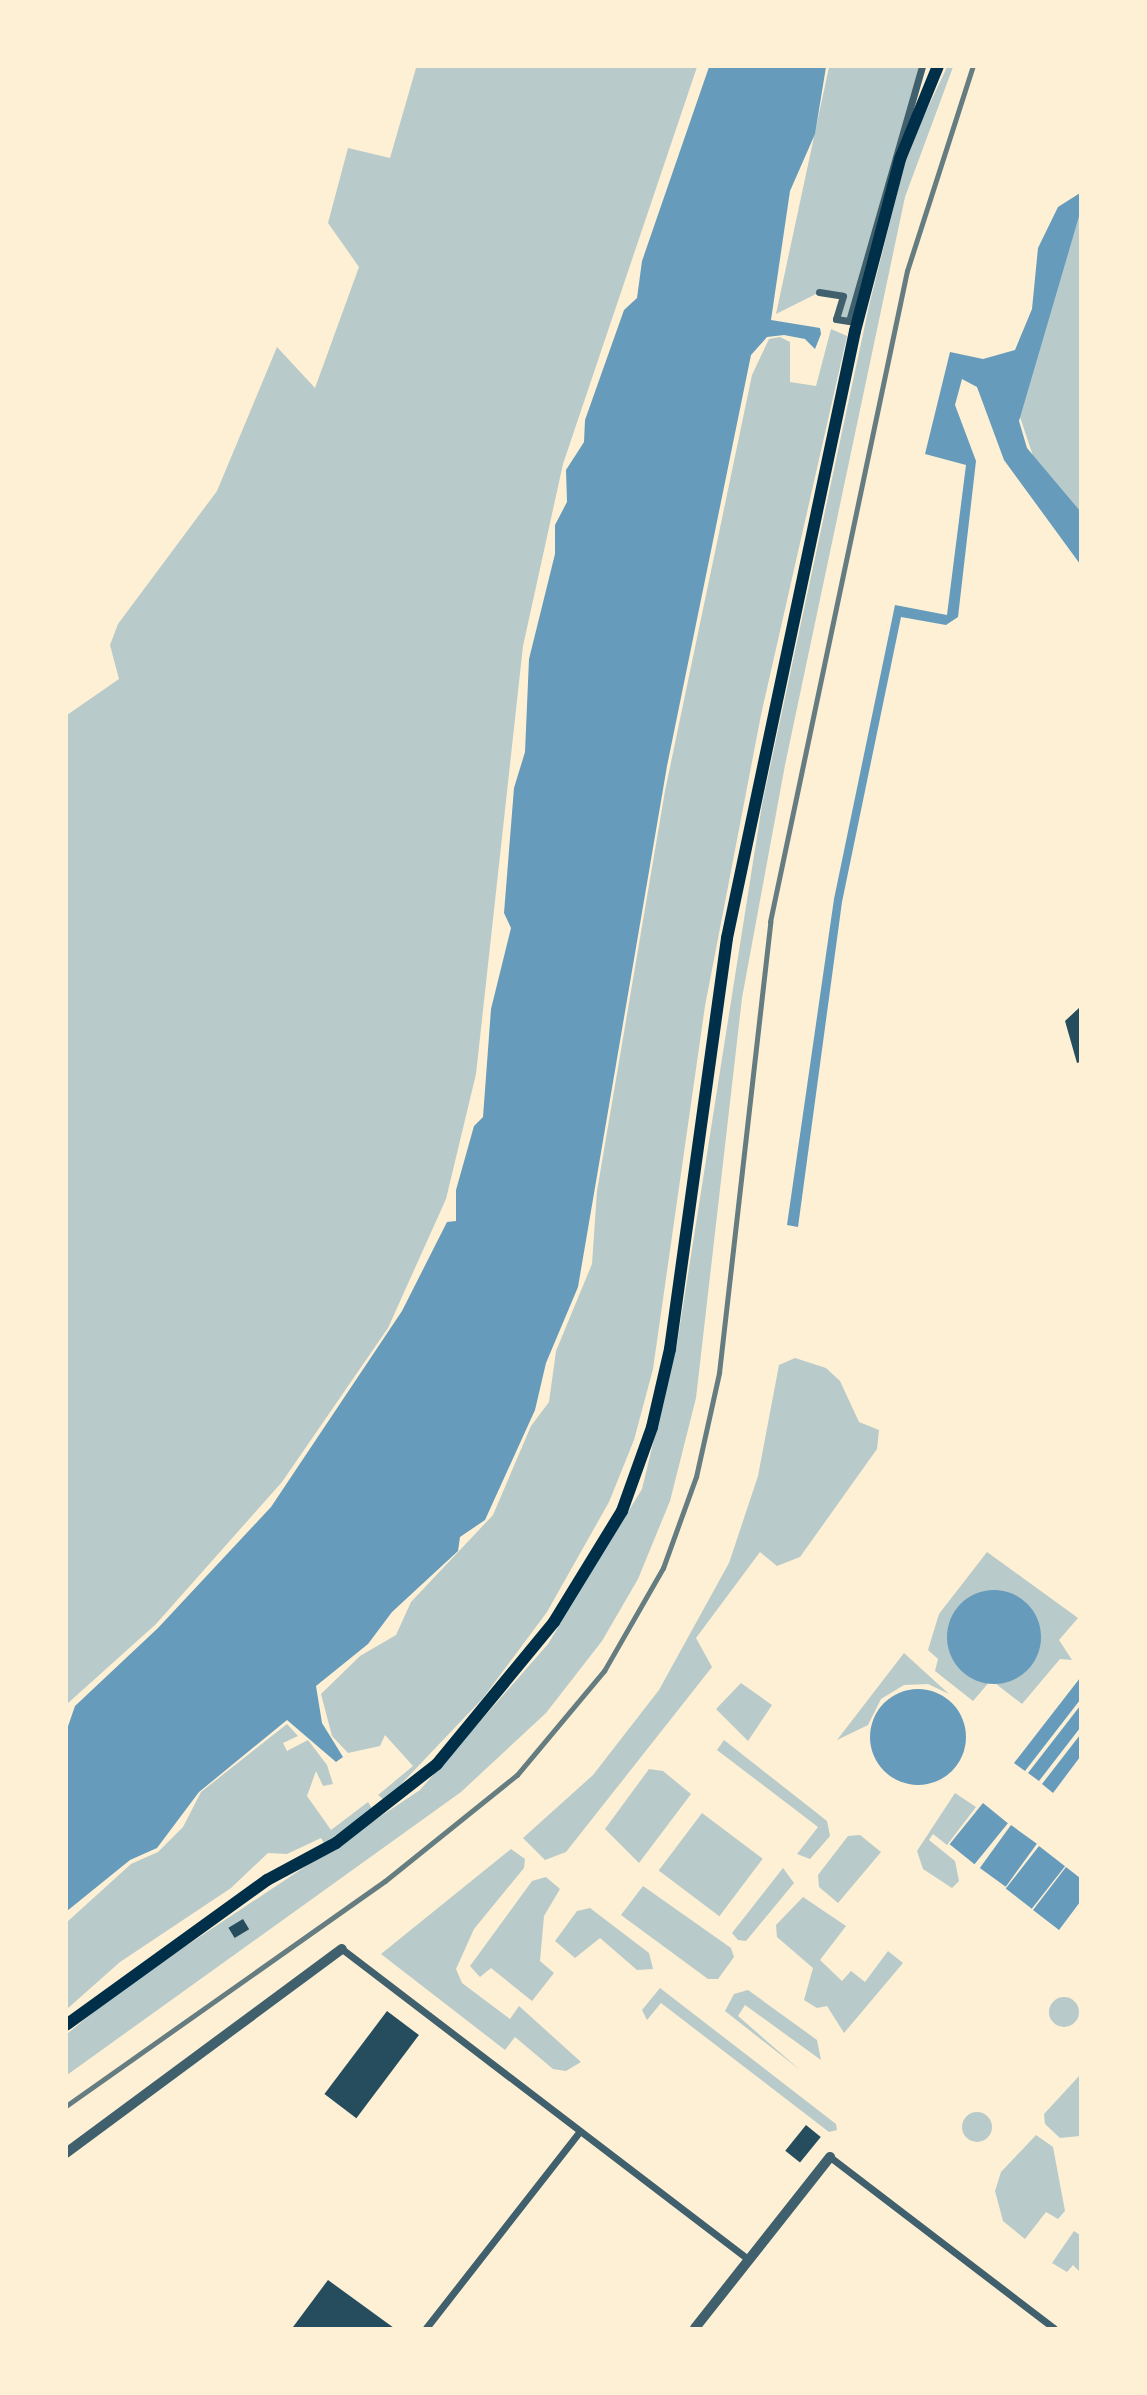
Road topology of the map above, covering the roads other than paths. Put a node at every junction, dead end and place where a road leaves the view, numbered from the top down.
1 (922, 66) edge
2 (938, 66) edge
3 (819, 292) dead end
4 (342, 1949) joint
5 (66, 2025) edge
6 (579, 2132) junction
7 (66, 2153) edge
8 (830, 2157) joint
9 (749, 2260) junction
10 (426, 2329) edge
11 (695, 2329) edge
12 (1054, 2329) edge

1 - 3 street
2 - 5 main road
4 - 6 street
4 - 7 street
6 - 9 street
6 - 10 street
8 - 9 street
8 - 12 street
9 - 11 street

